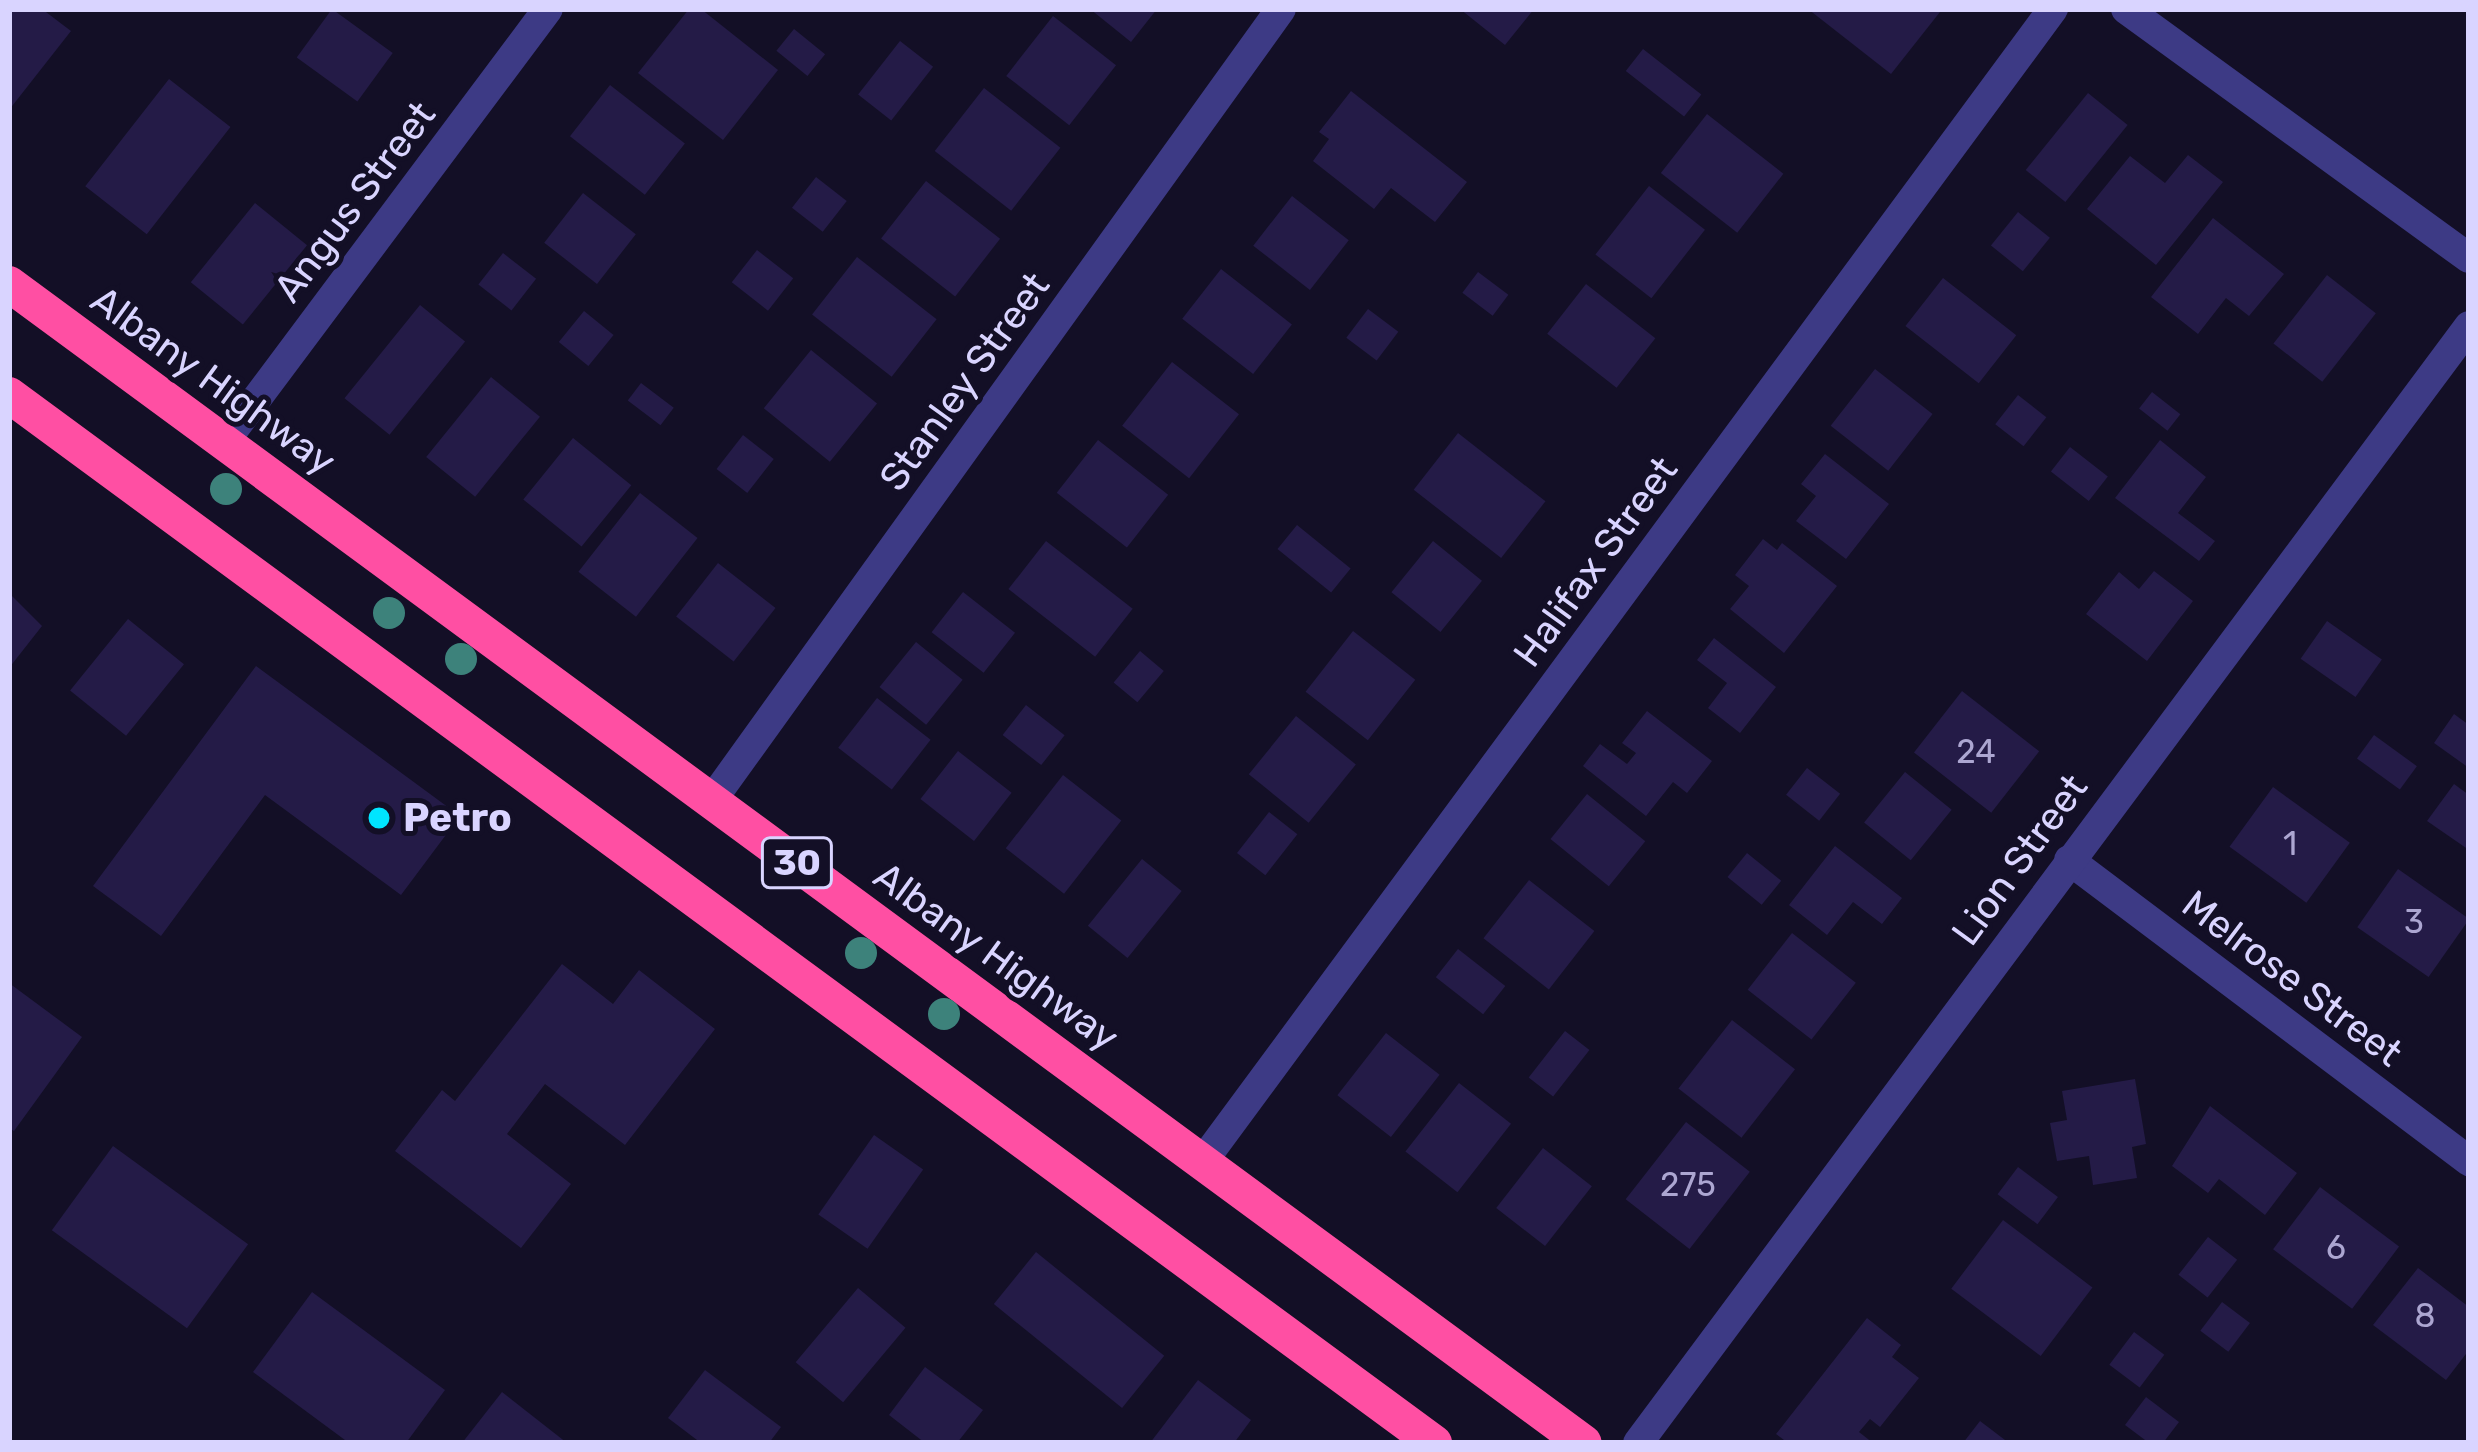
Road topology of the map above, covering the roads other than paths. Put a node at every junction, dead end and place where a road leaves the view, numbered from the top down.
1 (548, 9) edge
2 (1281, 9) edge
3 (2053, 9) edge
4 (2126, 9) edge
5 (2469, 258) edge
6 (9, 284) edge
7 (2469, 326) edge
8 (9, 395) edge
9 (225, 441) junction
10 (712, 800) junction
11 (2069, 860) junction
12 (1203, 1161) junction
13 (2469, 1161) edge
14 (1434, 1443) edge
15 (1584, 1443) edge
16 (1638, 1443) edge

1 - 9 street, Angus Street
2 - 10 street, Stanley Street
3 - 12 street, Halifax Street
4 - 5 street
6 - 9 highway, Albany Highway / 30
7 - 11 street, Lion Street
8 - 14 highway, 30
9 - 10 highway, Albany Highway / 30
10 - 12 highway, Albany Highway / 30
11 - 13 street, Melrose Street
11 - 16 street, Lion Street
12 - 15 highway, Albany Highway / 30

